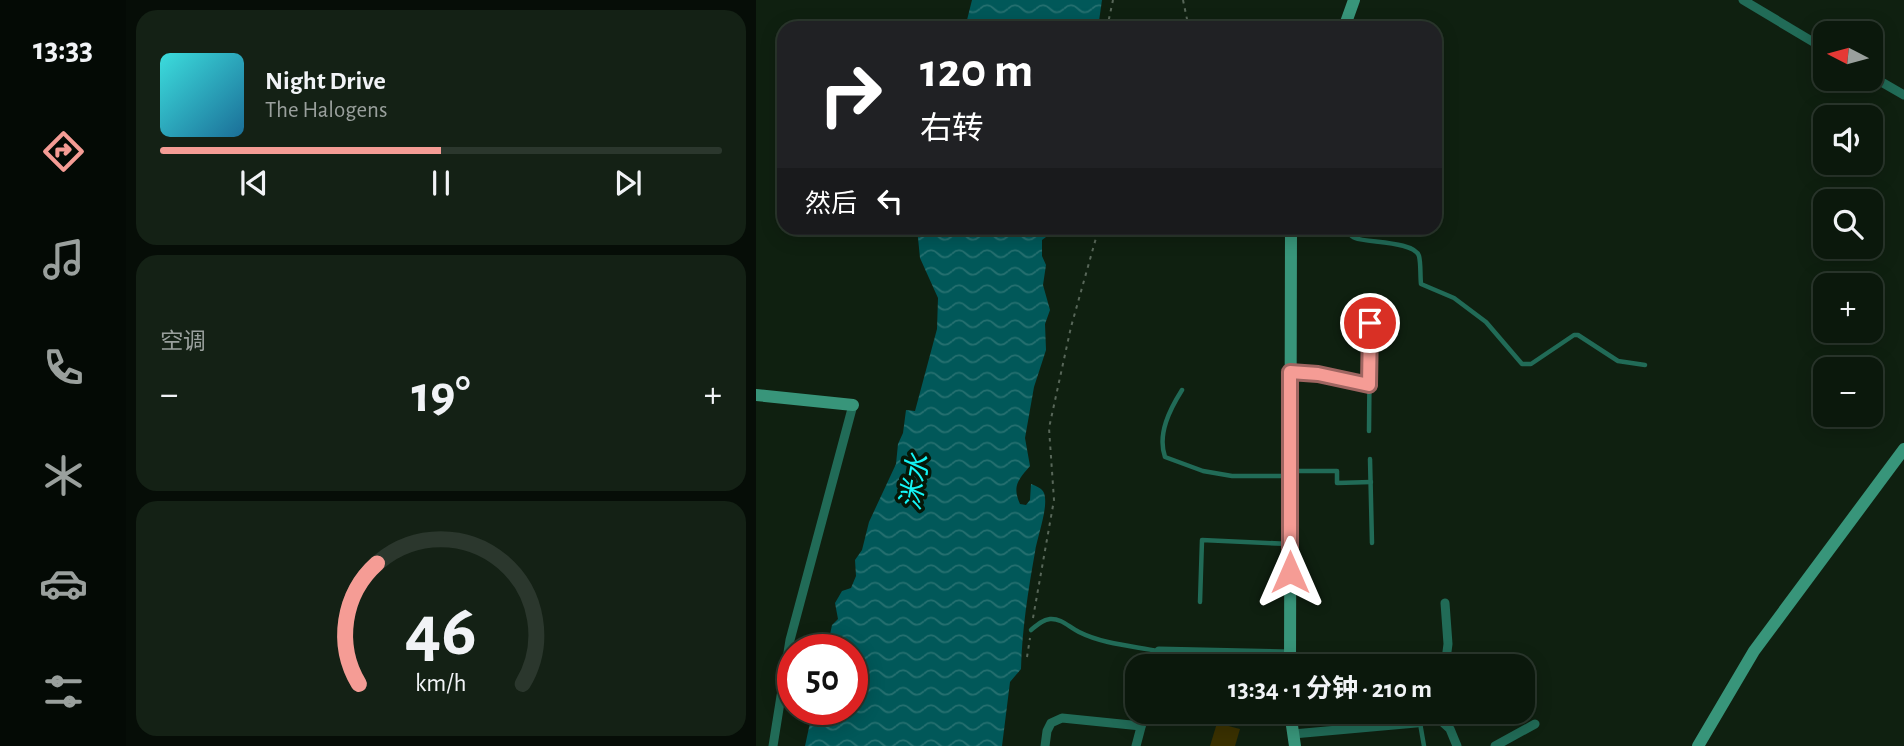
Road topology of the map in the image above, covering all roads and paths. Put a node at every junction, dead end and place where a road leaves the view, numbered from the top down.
1 (1113, 0) edge
2 (1183, 0) edge
3 (1354, 0) edge
4 (1743, 0) edge
5 (1108, 21) edge
6 (1187, 21) edge
7 (1346, 21) edge
8 (1813, 42) edge
9 (1883, 83) edge
10 (1904, 95) edge
11 (1096, 235) edge
12 (1291, 235) edge
13 (1351, 237) edge
14 (1370, 323) dead end
15 (1645, 365) dead end
16 (1290, 372) junction
17 (1369, 385) junction
18 (1182, 390) dead end
19 (756, 395) edge
20 (853, 405) joint
21 (1369, 430) dead end
22 (1904, 449) edge
23 (1370, 460) dead end
24 (1290, 473) junction
25 (1371, 482) junction
26 (1372, 543) dead end
27 (1290, 544) junction
28 (1200, 601) dead end
29 (1445, 603) dead end
30 (1031, 630) junction
31 (1159, 651) junction
32 (1158, 654) edge
33 (1203, 654) edge
34 (1290, 654) edge
35 (1447, 654) edge
36 (1027, 657) dead end
37 (1406, 724) edge
38 (1420, 724) edge
39 (1446, 724) edge
40 (1535, 724) dead end
41 (1141, 726) joint
42 (1294, 740) edge
43 (773, 746) edge
44 (1045, 746) edge
45 (1136, 746) edge
46 (1424, 746) edge
47 (1457, 746) edge
48 (1495, 746) edge
49 (1698, 746) edge

1 - 5 path
2 - 6 path
3 - 7 main road
4 - 8 street
9 - 10 street
11 - 30 path
12 - 16 main road
13 - 15 lane
14 - 17 lane
16 - 17 lane
16 - 24 main road
17 - 21 lane
18 - 24 lane
19 - 20 main road
20 - 43 street
22 - 49 main road
23 - 25 lane
24 - 25 lane
24 - 27 main road
25 - 26 lane
27 - 28 lane
27 - 34 main road
29 - 35 street
30 - 31 lane
30 - 36 path
31 - 32 street
31 - 33 street
37 - 42 street
38 - 46 lane
39 - 47 street
40 - 48 street
41 - 44 street
41 - 45 street

